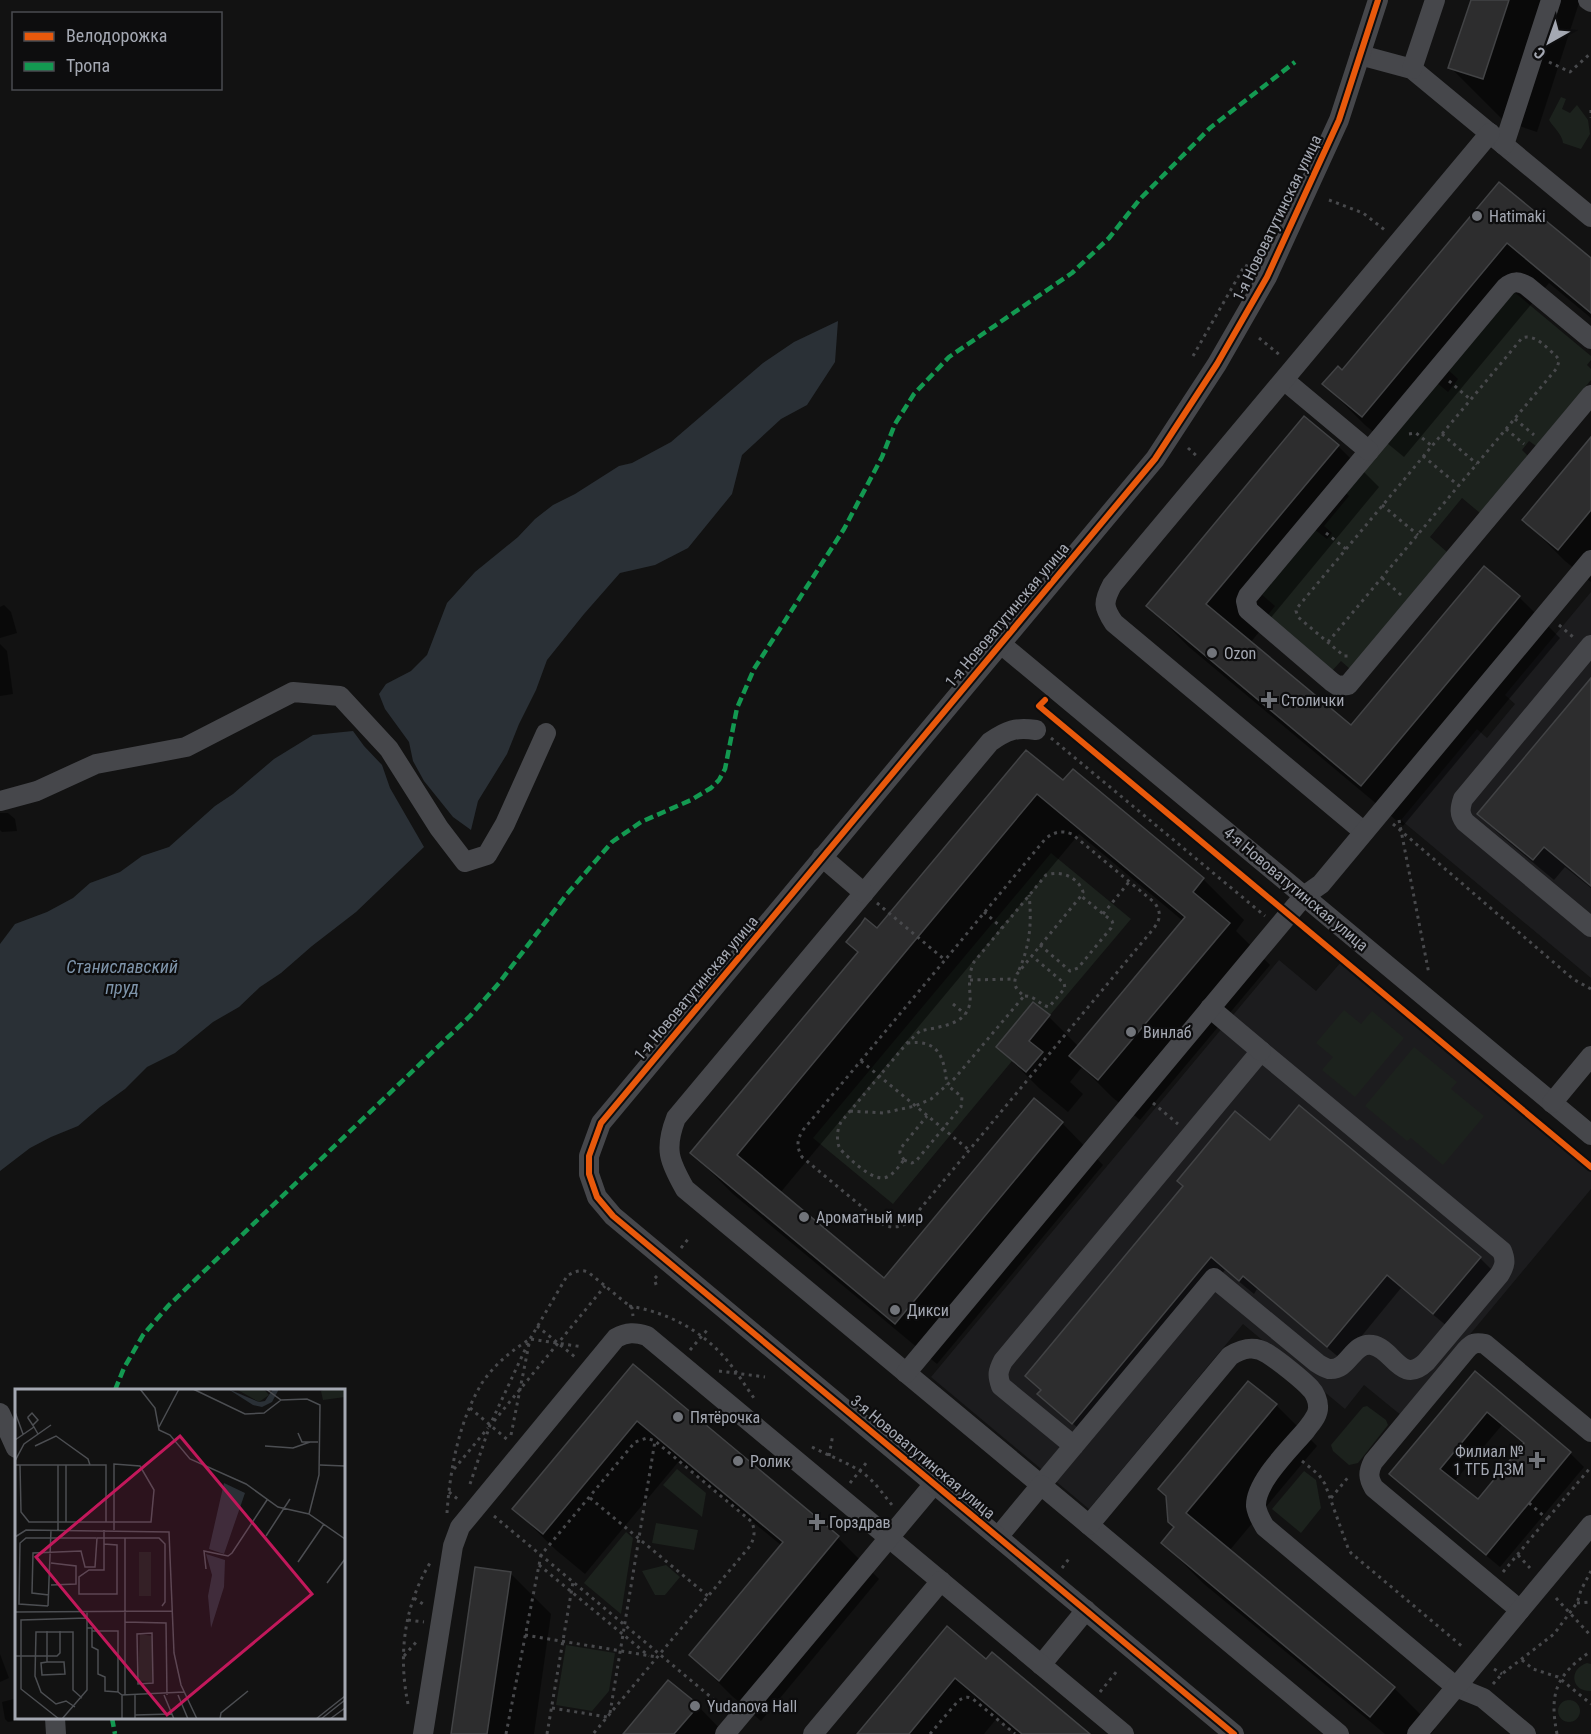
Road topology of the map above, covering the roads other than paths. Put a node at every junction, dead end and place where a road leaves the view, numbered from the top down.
1 (1378, 0) edge
2 (1435, 0) edge
3 (1551, 0) edge
4 (1360, 55) junction
5 (1412, 69) junction
6 (1497, 139) junction
7 (1591, 217) edge
8 (1591, 339) edge
9 (1289, 373) junction
10 (1591, 395) edge
11 (1369, 451) junction
12 (1591, 560) edge
13 (1001, 644) junction
14 (1589, 647) edge
15 (1036, 730) road end
16 (546, 733) dead end
17 (0, 801) edge
18 (1364, 832) junction
19 (822, 857) junction
20 (864, 892) junction
21 (1304, 896) junction
22 (1591, 927) edge
23 (1210, 1008) junction
24 (1261, 1051) junction
25 (1589, 1063) edge
26 (1552, 1103) junction
27 (1591, 1135) edge
28 (597, 1197) joint
29 (906, 1373) junction
30 (0, 1413) edge
31 (1591, 1432) edge
32 (15, 1446) edge
33 (1074, 1446) junction
34 (934, 1484) junction
35 (1041, 1485) junction
36 (1089, 1525) junction
37 (1591, 1525) edge
38 (895, 1530) junction
39 (998, 1537) junction
40 (940, 1581) junction
41 (1086, 1610) junction
42 (1520, 1610) junction
43 (1041, 1665) junction
44 (1456, 1687) junction
45 (55, 1719) edge
46 (731, 1727) edge
47 (56, 1734) edge
48 (423, 1734) edge
49 (813, 1734) edge
50 (1125, 1734) edge
51 (1234, 1734) edge
52 (1340, 1734) edge
53 (1417, 1734) edge
54 (1526, 1734) edge

1 - 4 street, 1-я Нововатутинская улица
2 - 5 street
3 - 6 street
4 - 5 street
4 - 13 street, 1-я Нововатутинская улица
5 - 6 street
6 - 7 street
6 - 9 street
8 - 11 street
9 - 11 street
9 - 18 street
10 - 11 street
12 - 18 street
13 - 19 street, 1-я Нововатутинская улица
13 - 21 street, 4-я Нововатутинская улица
14 - 22 street
15 - 20 street
16 - 17 street
18 - 21 street
19 - 20 street
19 - 28 street, 1-я Нововатутинская улица
20 - 29 street
21 - 23 street
21 - 26 street, 4-я Нововатутинская улица
23 - 24 street
23 - 29 street
24 - 33 street
24 - 33 street
25 - 26 street
26 - 27 street, 4-я Нововатутинская улица
28 - 34 street, 3-я Нововатутинская улица
29 - 35 street
30 - 32 street
31 - 42 street
33 - 35 street
34 - 38 street
34 - 39 street, 3-я Нововатутинская улица
35 - 36 street
35 - 39 street
36 - 44 street
36 - 52 street
37 - 42 street
38 - 40 street
38 - 46 street
38 - 48 street
39 - 41 street, 3-я Нововатутинская улица
40 - 43 street
40 - 49 street
41 - 43 street
41 - 51 street, 3-я Нововатутинская улица
42 - 44 street
43 - 50 street
44 - 53 street
44 - 54 street
45 - 47 street

